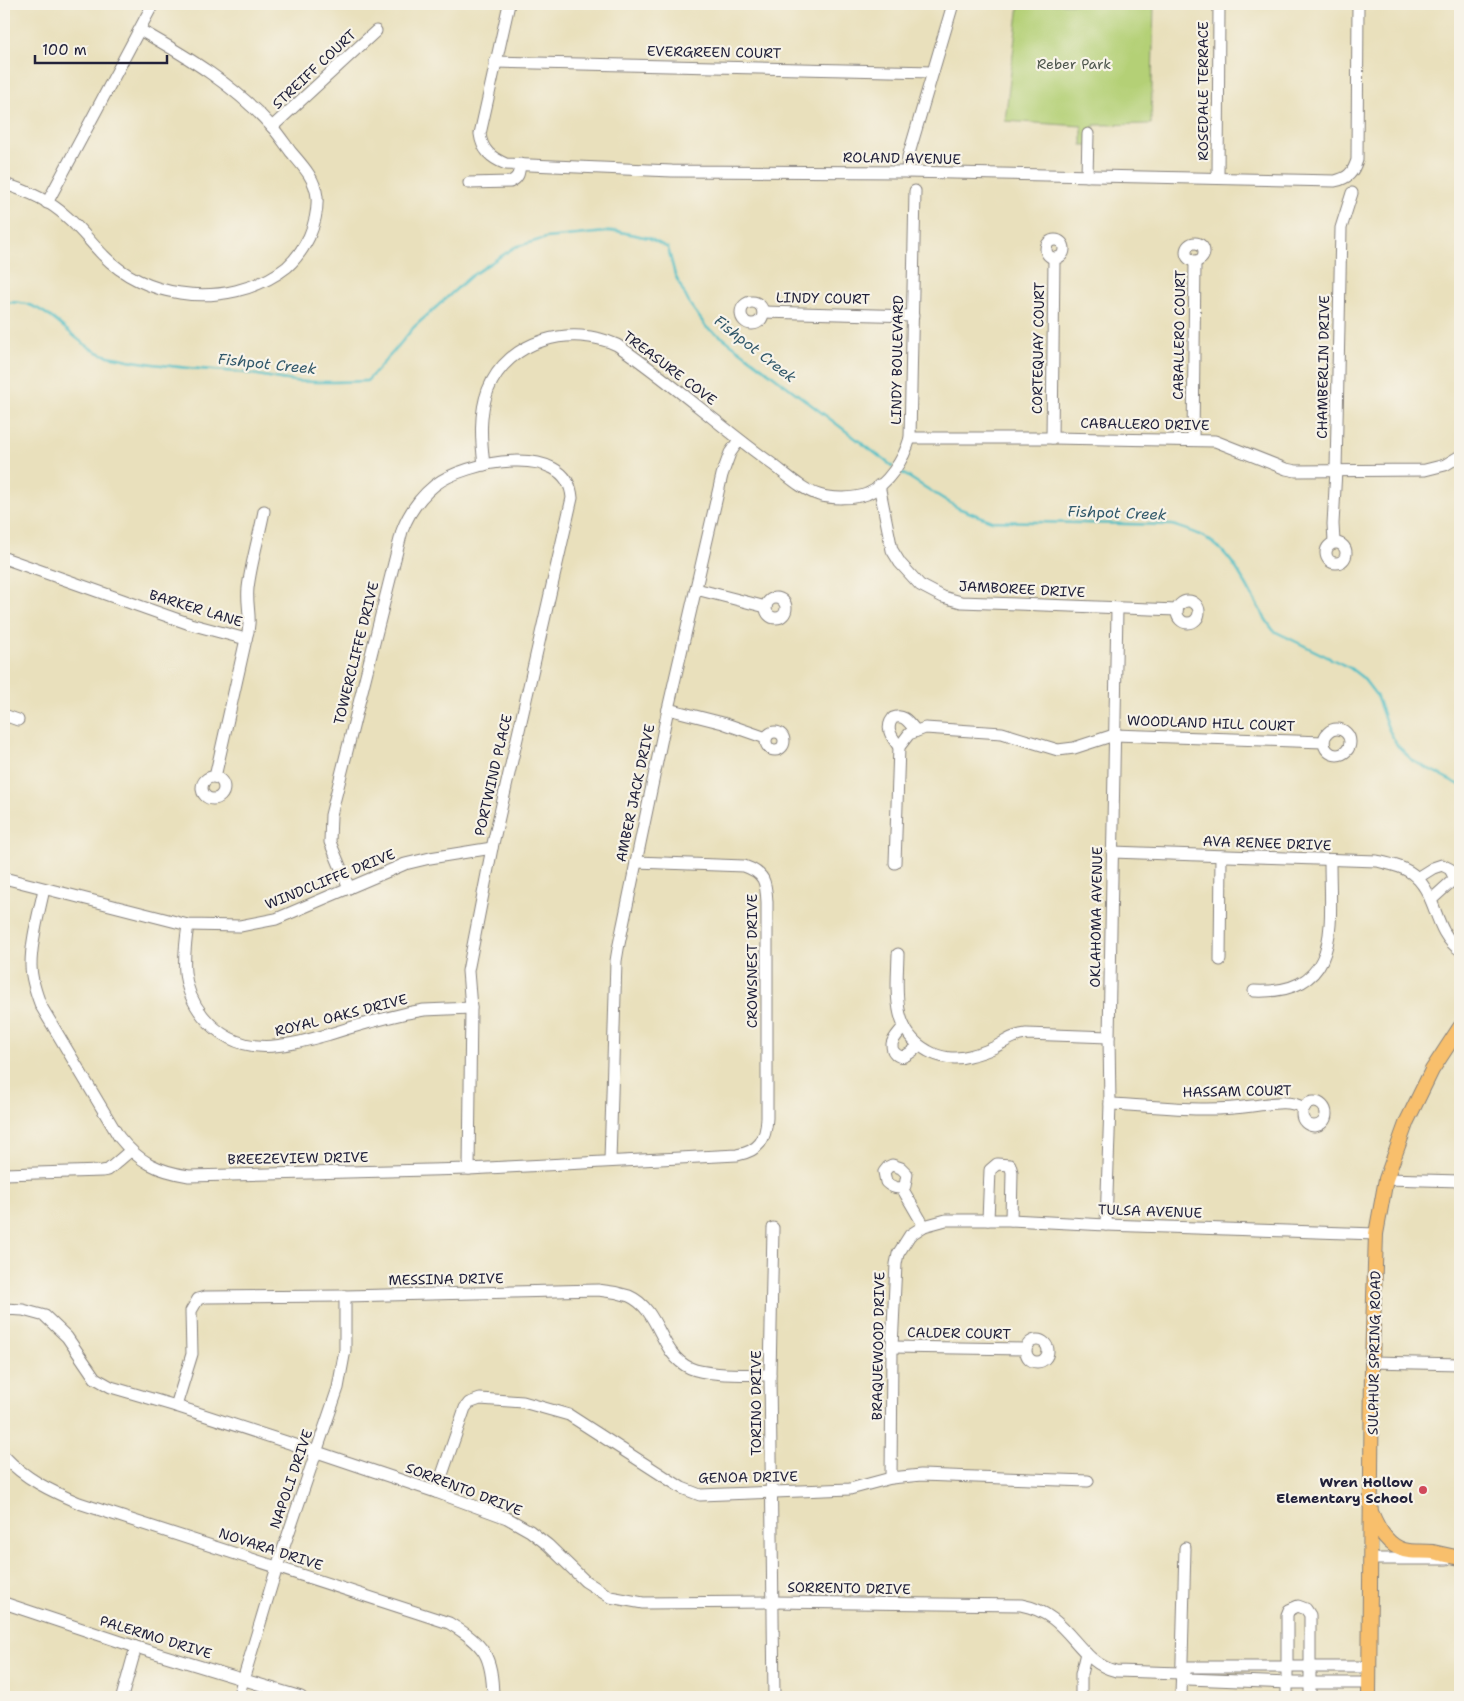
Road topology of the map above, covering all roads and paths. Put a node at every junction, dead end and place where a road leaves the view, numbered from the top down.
1 (154, 4) edge
2 (509, 4) edge
3 (953, 4) edge
4 (1219, 4) edge
5 (1358, 4) edge
6 (140, 30) junction
7 (376, 32) dead end
8 (495, 62) junction
9 (933, 72) junction
10 (272, 128) junction
11 (1088, 134) dead end
12 (520, 164) junction
13 (907, 172) junction
14 (1088, 176) junction
15 (1218, 178) junction
16 (469, 183) dead end
17 (4, 184) edge
18 (915, 190) dead end
19 (1352, 194) dead end
20 (47, 203) junction
21 (1054, 259) dead end
22 (1195, 262) dead end
23 (763, 312) dead end
24 (913, 316) junction
25 (1052, 438) junction
26 (1193, 439) junction
27 (739, 440) junction
28 (909, 443) junction
29 (1460, 456) edge
30 (484, 465) junction
31 (1336, 470) junction
32 (883, 482) junction
33 (264, 511) dead end
34 (1334, 542) dead end
35 (4, 558) edge
36 (696, 589) junction
37 (766, 607) dead end
38 (1117, 609) junction
39 (1177, 610) dead end
40 (246, 638) junction
41 (668, 709) junction
42 (4, 715) edge
43 (18, 720) dead end
44 (916, 731) junction
45 (1114, 735) junction
46 (766, 738) dead end
47 (1324, 742) dead end
48 (899, 747) junction
49 (215, 777) dead end
50 (492, 848) junction
51 (1112, 852) junction
52 (1221, 856) junction
53 (1330, 861) junction
54 (636, 862) junction
55 (895, 863) dead end
56 (4, 878) edge
57 (1417, 878) junction
58 (349, 888) junction
59 (44, 889) junction
60 (1431, 900) junction
61 (188, 925) junction
62 (1460, 950) edge
63 (898, 954) dead end
64 (1220, 960) dead end
65 (1254, 991) dead end
66 (471, 1008) junction
67 (904, 1026) junction
68 (1460, 1027) edge
69 (1110, 1037) junction
70 (919, 1046) junction
71 (1110, 1104) junction
72 (1304, 1108) dead end
73 (760, 1144) joint
74 (130, 1151) junction
75 (610, 1161) junction
76 (469, 1169) junction
77 (4, 1174) edge
78 (1386, 1179) junction
79 (1460, 1181) edge
80 (902, 1188) dead end
81 (988, 1220) junction
82 (1011, 1220) junction
83 (1106, 1225) junction
84 (924, 1226) junction
85 (773, 1228) dead end
86 (1376, 1234) junction
87 (345, 1296) junction
88 (4, 1309) edge
89 (892, 1347) junction
90 (1026, 1350) dead end
91 (1372, 1362) junction
92 (1460, 1364) edge
93 (770, 1374) junction
94 (176, 1406) junction
95 (316, 1452) junction
96 (4, 1456) edge
97 (891, 1478) junction
98 (1088, 1481) dead end
99 (436, 1492) junction
100 (772, 1493) junction
101 (1371, 1512) junction
102 (1185, 1548) dead end
103 (1371, 1559) junction
104 (1460, 1559) edge
105 (277, 1567) junction
106 (772, 1602) junction
107 (4, 1603) edge
108 (136, 1647) junction
109 (1086, 1653) junction
110 (1287, 1666) junction
111 (1310, 1667) junction
112 (1370, 1667) junction
113 (1181, 1673) junction
114 (242, 1679) junction
115 (1310, 1682) junction
116 (1288, 1683) junction
117 (1370, 1683) junction
118 (122, 1697) edge
119 (238, 1697) edge
120 (300, 1697) edge
121 (493, 1697) edge
122 (774, 1697) edge
123 (1080, 1697) edge
124 (1181, 1697) edge
125 (1288, 1697) edge
126 (1310, 1697) edge
127 (1369, 1697) edge

1 - 6 street
2 - 8 street
3 - 9 street
4 - 15 street, ROSEDALE TERRACE
5 - 15 street, ROLAND AVENUE
6 - 10 street
6 - 20 street
7 - 10 street, STREIFF COURT
8 - 9 street, EVERGREEN COURT
8 - 12 street, ROLAND AVENUE
9 - 13 street
10 - 20 street
11 - 14 street
12 - 13 street, ROLAND AVENUE
12 - 16 street
13 - 14 street, ROLAND AVENUE
14 - 15 street, ROLAND AVENUE
17 - 20 street
18 - 24 street, LINDY BOULEVARD
19 - 31 street, CHAMBERLIN DRIVE
21 - 25 street, CORTEQUAY COURT
22 - 26 street, CABALLERO COURT
23 - 24 street, LINDY COURT
24 - 28 street, LINDY BOULEVARD
25 - 26 street, CABALLERO DRIVE
25 - 28 street, CABALLERO DRIVE
26 - 31 street, CABALLERO DRIVE
27 - 30 street, TREASURE COVE
27 - 32 street, TREASURE COVE
27 - 36 street, AMBER JACK DRIVE
28 - 32 street
29 - 31 street, CABALLERO DRIVE
30 - 50 street, PORTWIND PLACE
30 - 58 street, TOWERCLIFFE DRIVE
31 - 34 street, CHAMBERLIN DRIVE
32 - 38 street, JAMBOREE DRIVE
33 - 40 street
35 - 40 street, BARKER LANE
36 - 37 street
36 - 41 street, AMBER JACK DRIVE
38 - 39 street, JAMBOREE DRIVE
38 - 45 street, OKLAHOMA AVENUE
40 - 49 street, BARKER LANE
41 - 46 street
41 - 54 street, AMBER JACK DRIVE
42 - 43 street
44 - 45 street, WOODLAND HILL COURT
44 - 48 street
44 - 48 street
45 - 47 street, WOODLAND HILL COURT
45 - 51 street, OKLAHOMA AVENUE
48 - 55 street
50 - 58 street, WINDCLIFFE DRIVE
50 - 66 street, PORTWIND PLACE
51 - 52 street, AVA RENEE DRIVE
51 - 69 street, OKLAHOMA AVENUE
52 - 53 street, AVA RENEE DRIVE
52 - 64 street
53 - 57 street, AVA RENEE DRIVE
53 - 65 street
54 - 73 street, CROWSNEST DRIVE
54 - 75 street, AMBER JACK DRIVE
56 - 59 street, WINDCLIFFE DRIVE
57 - 60 street, AVA RENEE DRIVE
57 - 60 street
58 - 61 street, WINDCLIFFE DRIVE
59 - 61 street, WINDCLIFFE DRIVE
59 - 74 street, BREEZEVIEW DRIVE
60 - 62 street, AVA RENEE DRIVE
61 - 66 street, ROYAL OAKS DRIVE
63 - 67 street
66 - 76 street, PORTWIND PLACE
67 - 70 street
67 - 70 street
68 - 78 main road, SULPHUR SPRING ROAD
69 - 70 street
69 - 71 street, OKLAHOMA AVENUE
71 - 72 street, HASSAM COURT
71 - 83 street, OKLAHOMA AVENUE
73 - 75 street, BREEZEVIEW DRIVE
74 - 76 street, BREEZEVIEW DRIVE
74 - 77 street
75 - 76 street, BREEZEVIEW DRIVE
78 - 79 street
78 - 86 main road, SULPHUR SPRING ROAD
80 - 84 street
81 - 82 street, TULSA AVENUE
81 - 82 street
81 - 84 street, TULSA AVENUE
82 - 83 street, TULSA AVENUE
83 - 86 street, TULSA AVENUE
84 - 89 street, BRAQUEWOOD DRIVE
85 - 93 street, TORINO DRIVE
86 - 91 main road, SULPHUR SPRING ROAD
87 - 93 street, MESSINA DRIVE
87 - 94 street, MESSINA DRIVE
87 - 95 street, NAPOLI DRIVE
88 - 94 street, SORRENTO DRIVE
89 - 90 street, CALDER COURT
89 - 97 street, BRAQUEWOOD DRIVE
91 - 92 street
91 - 101 main road, SULPHUR SPRING ROAD
93 - 100 street, TORINO DRIVE
94 - 95 street, SORRENTO DRIVE
95 - 99 street, SORRENTO DRIVE
95 - 105 street, NAPOLI DRIVE
96 - 105 street, NOVARA DRIVE
97 - 98 street, GENOA DRIVE
97 - 100 street, GENOA DRIVE
99 - 100 street, GENOA DRIVE
99 - 106 street, SORRENTO DRIVE
100 - 106 street, TORINO DRIVE
101 - 103 main road, SULPHUR SPRING ROAD
101 - 104 main road
102 - 113 street
103 - 104 street
103 - 112 main road, SULPHUR SPRING ROAD
105 - 114 street, NAPOLI DRIVE
105 - 121 street, NOVARA DRIVE
106 - 109 street, SORRENTO DRIVE
106 - 122 street, TORINO DRIVE
107 - 108 street, PALERMO DRIVE
108 - 114 street, PALERMO DRIVE
108 - 118 street
109 - 113 street, SORRENTO DRIVE
109 - 123 street
110 - 111 street, SORRENTO DRIVE
110 - 111 street
110 - 113 street, SORRENTO DRIVE
110 - 116 street
111 - 112 street, SORRENTO DRIVE
111 - 115 street
112 - 117 main road, SULPHUR SPRING ROAD
113 - 116 street, SORRENTO DRIVE
113 - 124 street
114 - 119 street, NAPOLI DRIVE
114 - 120 street, PALERMO DRIVE
115 - 116 street, SORRENTO DRIVE
115 - 117 street, SORRENTO DRIVE
115 - 126 street
116 - 125 street
117 - 127 main road, SULPHUR SPRING ROAD

